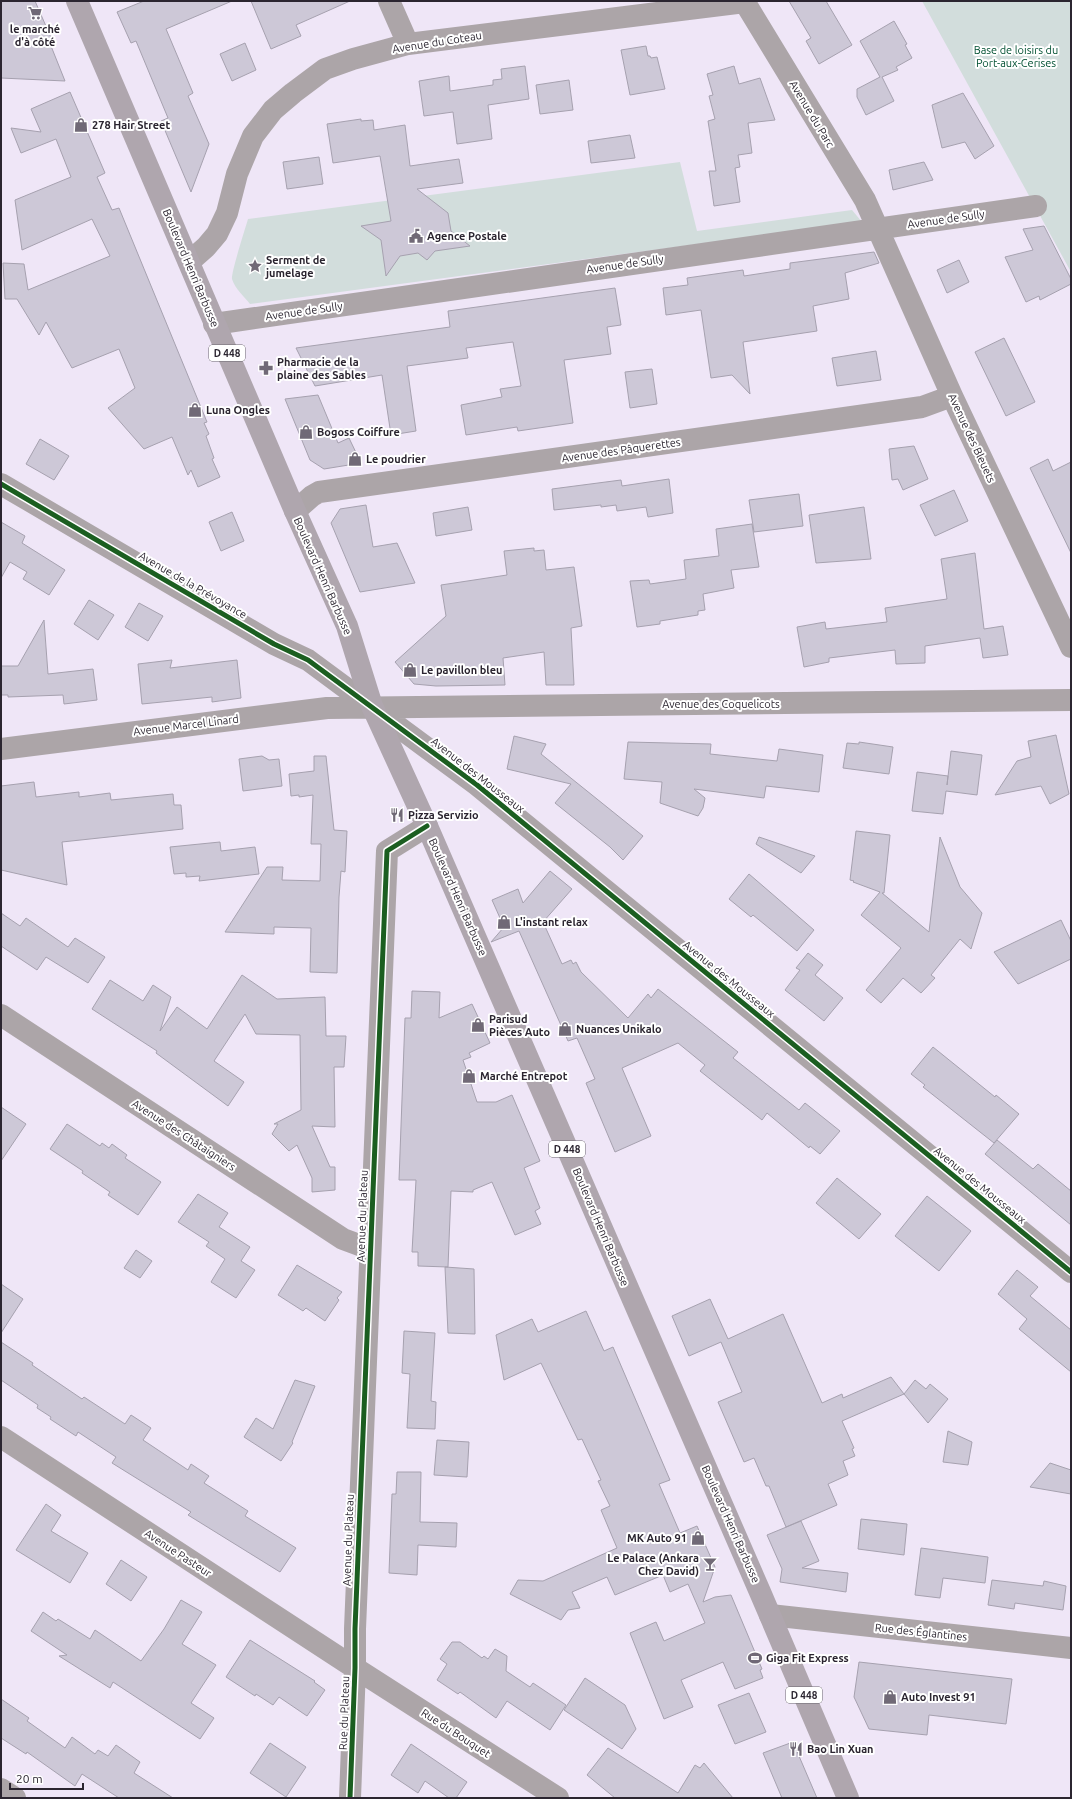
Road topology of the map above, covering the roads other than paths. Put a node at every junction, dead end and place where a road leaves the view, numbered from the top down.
1 (77, 1) edge
2 (390, 1) edge
3 (744, 1) edge
4 (408, 44) junction
5 (1036, 206) dead end
6 (877, 228) junction
7 (188, 262) junction
8 (214, 324) junction
9 (952, 396) junction
10 (1, 484) edge
11 (294, 511) junction
12 (1071, 647) edge
13 (1071, 700) edge
14 (372, 706) junction
15 (1, 748) edge
16 (427, 826) junction
17 (1, 1015) edge
18 (370, 1249) junction
19 (1071, 1272) edge
20 (1, 1437) edge
21 (770, 1616) junction
22 (355, 1629) joint
23 (1071, 1648) edge
24 (355, 1668) junction
25 (1, 1789) edge
26 (15, 1798) edge
27 (350, 1798) edge
28 (558, 1798) edge
29 (848, 1798) edge

1 - 7 main road, Boulevard Henri Barbusse / D 448
2 - 4 street
3 - 4 street, Avenue du Coteau
3 - 6 street, Avenue du Parc
4 - 7 street, Avenue du Coteau
5 - 6 street, Avenue de Sully
6 - 8 street, Avenue de Sully
6 - 9 street, Avenue des Bleuets
7 - 8 main road, Boulevard Henri Barbusse / D 448
8 - 11 main road, Boulevard Henri Barbusse / D 448
9 - 11 street, Avenue des Pâquerettes
9 - 12 street, Avenue des Bleuets
10 - 14 street, Avenue de la Prévoyance
11 - 14 main road, Boulevard Henri Barbusse / D 448
13 - 14 street, Avenue des Coquelicots
14 - 15 street, Avenue Marcel Linard
14 - 16 main road, Boulevard Henri Barbusse / D 448
14 - 19 street, Avenue des Mousseaux
16 - 18 street, Avenue du Plateau
16 - 21 main road, Boulevard Henri Barbusse / D 448
17 - 18 street, Avenue des Châtaigniers
18 - 22 street, Avenue du Plateau
20 - 24 street, Avenue Pasteur
21 - 23 street, Rue des Églantines
21 - 29 main road, D 448
22 - 24 street, Rue du Plateau
24 - 27 street, Rue du Plateau
24 - 28 street, Rue du Bouquet
25 - 26 street

